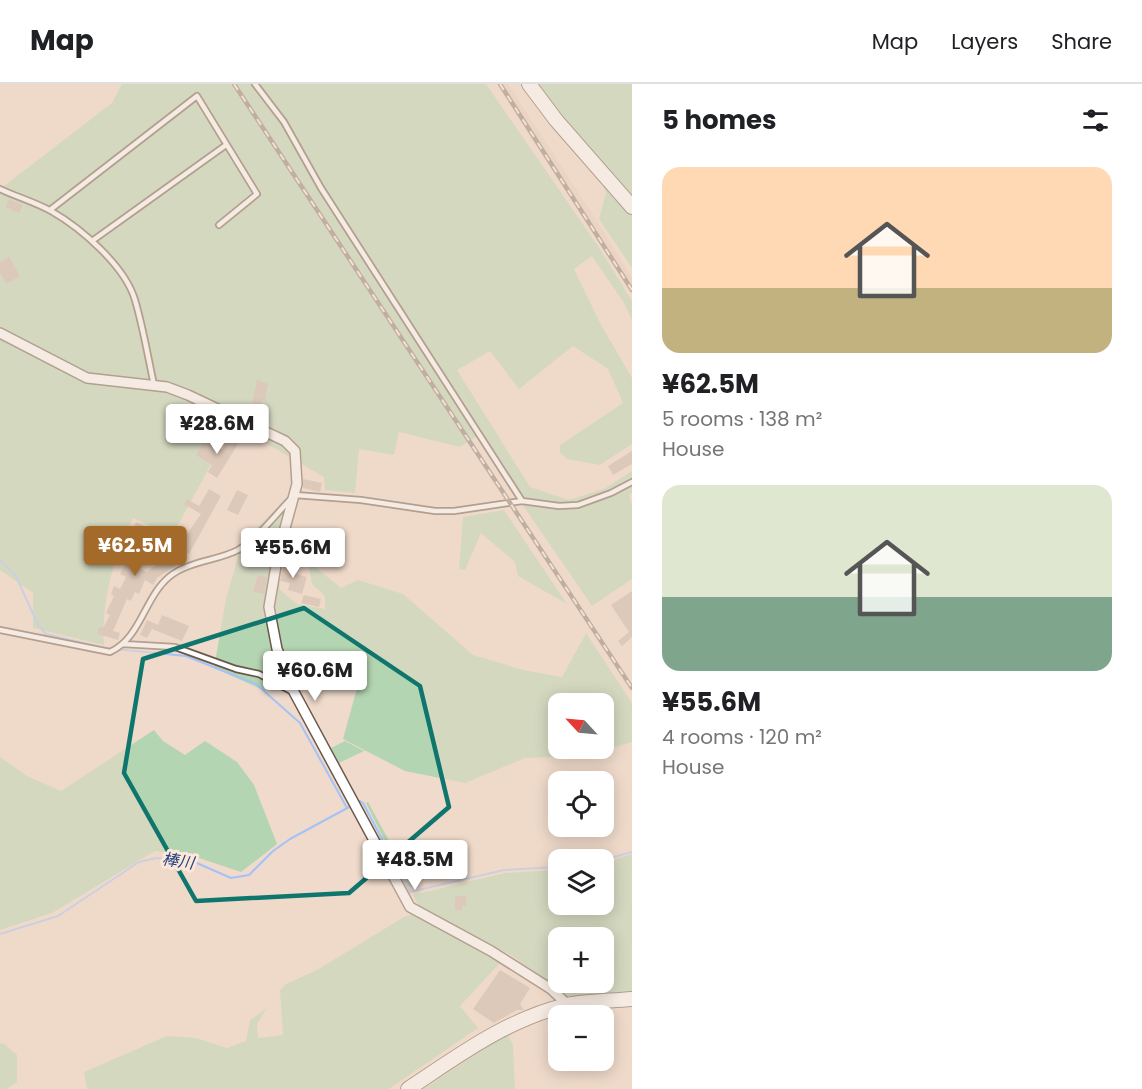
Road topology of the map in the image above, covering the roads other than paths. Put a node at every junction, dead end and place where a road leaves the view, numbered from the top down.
1 (255, 84) edge
2 (529, 84) edge
3 (226, 145) junction
4 (0, 189) edge
5 (632, 207) edge
6 (50, 210) junction
7 (219, 225) dead end
8 (92, 241) junction
9 (0, 333) edge
10 (154, 385) junction
11 (632, 482) edge
12 (295, 495) junction
13 (522, 501) junction
14 (0, 630) edge
15 (123, 644) junction
16 (294, 692) junction
17 (632, 999) edge
18 (568, 1005) joint
19 (548, 1012) edge
20 (408, 1089) edge

1 - 13 lane
2 - 5 street
3 - 6 lane
3 - 7 lane
3 - 8 lane
4 - 6 lane
6 - 8 lane
8 - 10 lane
9 - 10 street
10 - 12 street
11 - 13 lane
12 - 13 lane
12 - 15 lane
12 - 16 street
14 - 15 lane
15 - 16 lane
16 - 18 street
17 - 18 street
19 - 20 street

